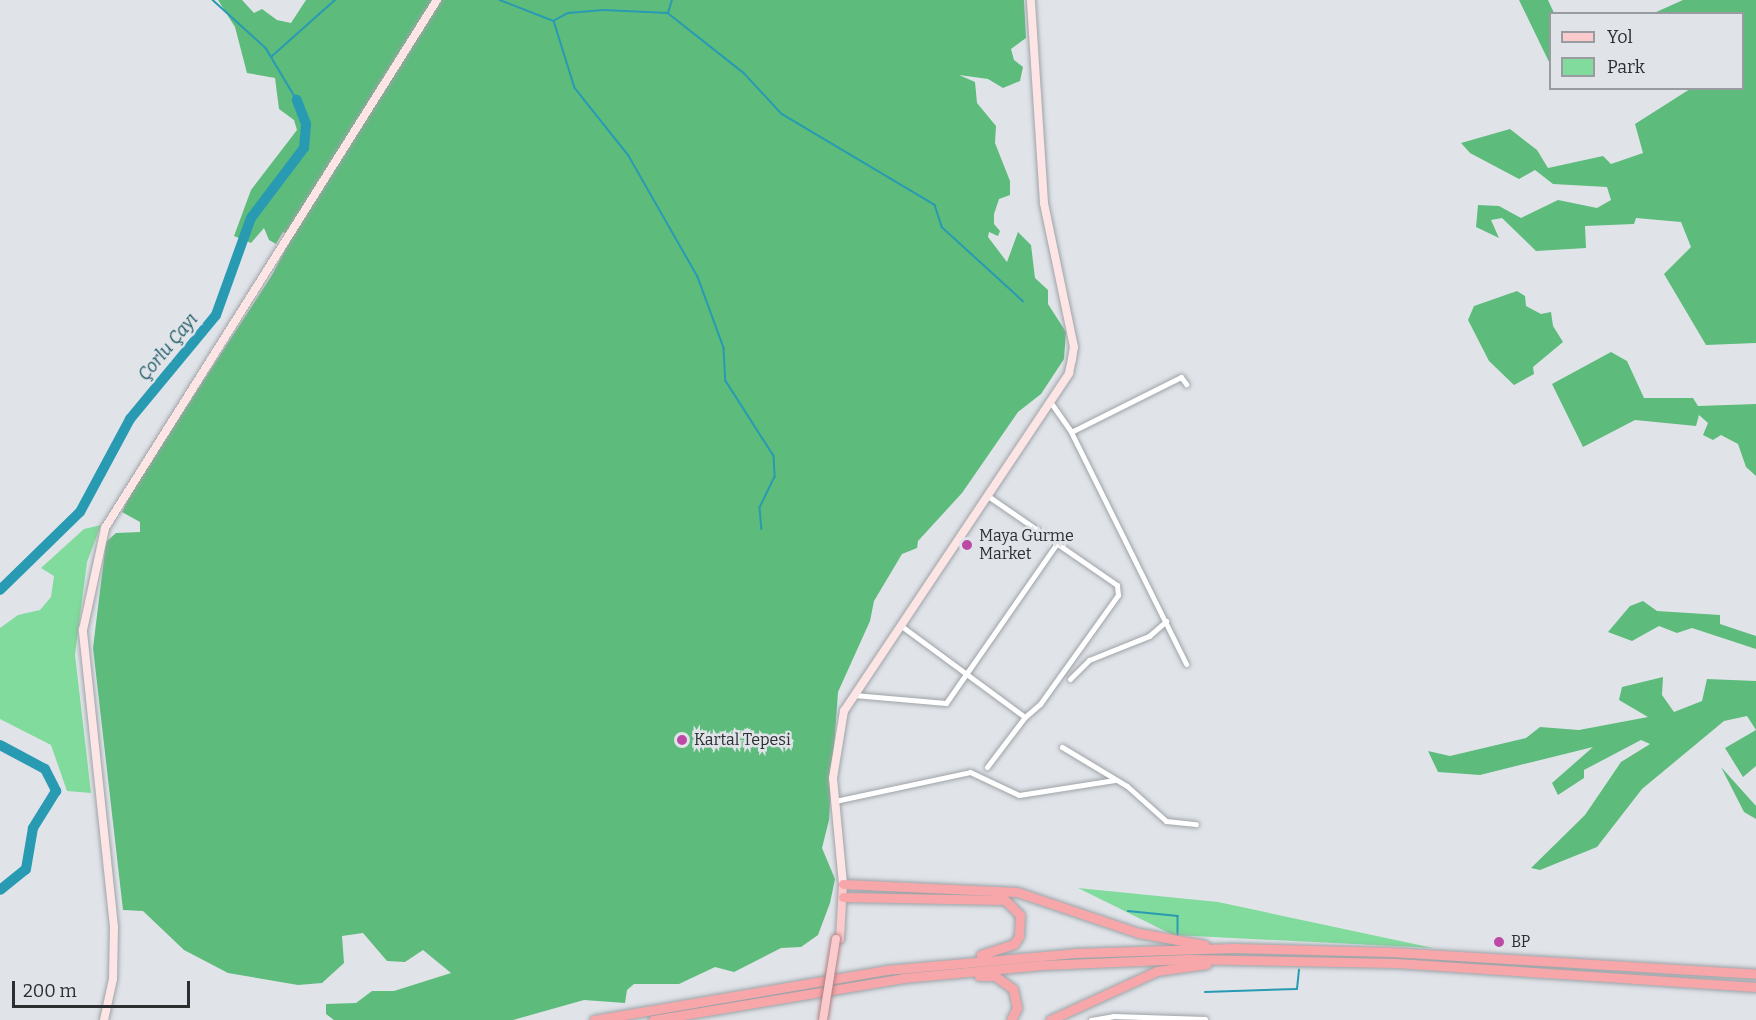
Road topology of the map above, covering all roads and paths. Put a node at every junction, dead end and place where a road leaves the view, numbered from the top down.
1 (437, 0) edge
2 (1031, 0) edge
3 (1186, 384) dead end
4 (1049, 400) junction
5 (1071, 432) junction
6 (988, 496) junction
7 (1057, 543) junction
8 (1166, 621) junction
9 (900, 624) junction
10 (1186, 664) dead end
11 (967, 673) junction
12 (1071, 679) dead end
13 (854, 694) junction
14 (1024, 717) junction
15 (1062, 747) dead end
16 (987, 767) dead end
17 (1115, 780) junction
18 (834, 801) junction
19 (1196, 824) dead end
20 (843, 884) junction
21 (843, 897) junction
22 (1234, 948) junction
23 (1233, 960) junction
24 (946, 963) junction
25 (947, 974) junction
26 (1756, 974) edge
27 (1756, 987) edge
28 (1205, 1019) edge
29 (104, 1020) edge
30 (594, 1020) edge
31 (654, 1020) edge
32 (825, 1020) edge
33 (1011, 1020) edge
34 (1050, 1020) edge
35 (1091, 1020) edge

1 - 29 street
2 - 4 street
3 - 5 street
4 - 5 street
4 - 6 street
5 - 8 street
6 - 7 street
6 - 9 street
7 - 11 street
7 - 14 street
8 - 10 street
8 - 12 street
9 - 11 street
9 - 13 street
11 - 13 street
11 - 14 street
13 - 18 street
14 - 16 street
15 - 17 street
17 - 18 street
17 - 19 street
18 - 20 street
20 - 21 main road
20 - 22 highway
21 - 24 highway
21 - 32 main road, bridge
22 - 24 highway
22 - 26 highway
23 - 25 highway
23 - 27 highway
23 - 34 highway
24 - 30 highway
25 - 31 highway
25 - 33 highway
28 - 35 street

